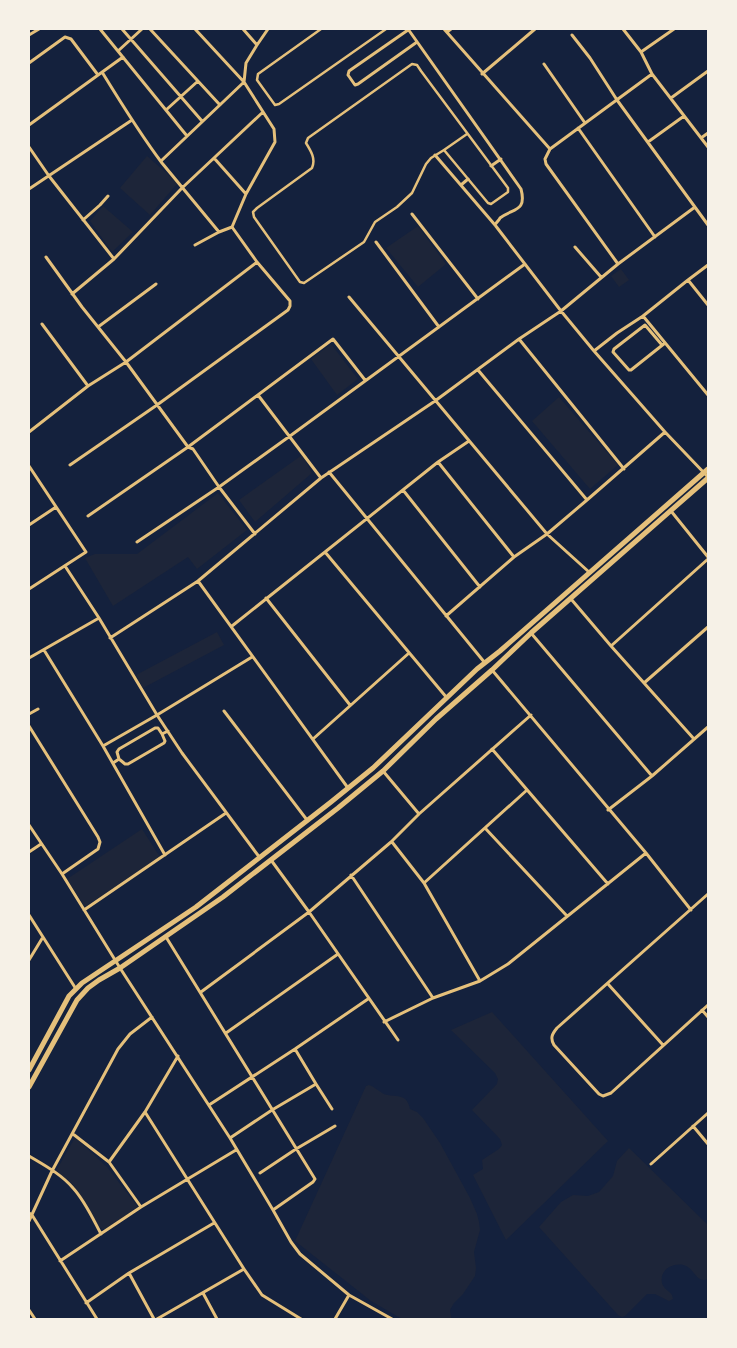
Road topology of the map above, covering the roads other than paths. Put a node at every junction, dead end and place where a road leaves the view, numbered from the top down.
1 (39, 29) edge
2 (100, 29) edge
3 (122, 29) edge
4 (142, 29) edge
5 (150, 29) edge
6 (194, 29) edge
7 (243, 29) edge
8 (268, 29) edge
9 (321, 29) edge
10 (386, 29) edge
11 (408, 29) edge
12 (451, 29) edge
13 (535, 29) edge
14 (622, 29) edge
15 (674, 29) edge
16 (446, 30) edge
17 (29, 35) edge
18 (572, 36) dead end
19 (131, 39) junction
20 (417, 42) junction
21 (256, 44) junction
22 (118, 51) junction
23 (641, 52) junction
24 (123, 57) junction
25 (29, 64) edge
26 (544, 64) dead end
27 (708, 71) edge
28 (100, 74) junction
29 (482, 74) junction
30 (652, 74) junction
31 (198, 81) junction
32 (244, 82) junction
33 (180, 96) junction
34 (670, 98) junction
35 (617, 100) junction
36 (220, 104) junction
37 (166, 110) junction
38 (263, 112) junction
39 (684, 116) junction
40 (132, 120) junction
41 (202, 121) junction
42 (585, 123) junction
43 (29, 124) edge
44 (578, 128) junction
45 (708, 133) edge
46 (467, 134) junction
47 (187, 136) junction
48 (701, 138) junction
49 (648, 142) junction
50 (29, 147) edge
51 (708, 147) edge
52 (550, 149) junction
53 (444, 150) junction
54 (436, 155) junction
55 (214, 158) junction
56 (501, 159) junction
57 (161, 161) junction
58 (491, 166) junction
59 (49, 176) junction
60 (468, 179) junction
61 (461, 185) junction
62 (182, 188) junction
63 (29, 189) edge
64 (246, 194) junction
65 (108, 196) dead end
66 (695, 207) junction
67 (412, 214) dead end
68 (83, 220) junction
69 (495, 225) junction
70 (708, 225) edge
71 (232, 226) junction
72 (220, 232) junction
73 (655, 237) junction
74 (376, 242) dead end
75 (195, 245) dead end
76 (575, 247) dead end
77 (46, 257) dead end
78 (114, 259) junction
79 (257, 262) junction
80 (526, 264) junction
81 (618, 264) junction
82 (708, 266) edge
83 (602, 277) junction
84 (688, 280) junction
85 (156, 284) dead end
86 (72, 294) junction
87 (349, 297) dead end
88 (478, 299) junction
89 (708, 305) edge
90 (561, 310) junction
91 (643, 316) junction
92 (639, 319) junction
93 (42, 324) dead end
94 (98, 326) junction
95 (643, 326) junction
96 (439, 327) junction
97 (519, 340) junction
98 (663, 344) junction
99 (594, 351) junction
100 (399, 356) junction
101 (126, 362) junction
102 (478, 370) junction
103 (365, 380) junction
104 (88, 386) junction
105 (258, 395) junction
106 (708, 395) edge
107 (435, 401) junction
108 (157, 405) junction
109 (29, 432) edge
110 (664, 432) junction
111 (290, 436) junction
112 (469, 441) junction
113 (188, 447) junction
114 (438, 462) junction
115 (70, 465) dead end
116 (29, 466) edge
117 (624, 469) junction
118 (330, 472) junction
119 (707, 474) edge
120 (321, 478) junction
121 (219, 486) junction
122 (403, 490) junction
123 (587, 500) junction
124 (56, 507) junction
125 (671, 510) junction
126 (88, 516) dead end
127 (367, 518) junction
128 (29, 525) edge
129 (255, 534) junction
130 (547, 534) junction
131 (137, 542) dead end
132 (325, 552) junction
133 (514, 557) junction
134 (708, 558) edge
135 (65, 566) junction
136 (589, 572) junction
137 (198, 582) junction
138 (480, 587) junction
139 (29, 589) edge
140 (266, 598) junction
141 (571, 598) junction
142 (446, 616) junction
143 (99, 618) junction
144 (232, 626) junction
145 (708, 627) edge
146 (531, 633) junction
147 (110, 638) junction
148 (611, 646) junction
149 (44, 650) junction
150 (409, 653) junction
151 (252, 657) junction
152 (29, 658) edge
153 (485, 663) junction
154 (492, 670) junction
155 (644, 683) junction
156 (447, 698) junction
157 (350, 706) junction
158 (38, 708) dead end
159 (224, 711) dead end
160 (29, 714) edge
161 (531, 715) junction
162 (157, 716) junction
163 (29, 726) edge
164 (708, 727) edge
165 (168, 731) junction
166 (162, 734) junction
167 (313, 739) junction
168 (694, 739) junction
169 (103, 746) junction
170 (492, 749) junction
171 (119, 759) junction
172 (113, 763) junction
173 (383, 771) junction
174 (652, 776) junction
175 (348, 788) junction
176 (527, 790) junction
177 (608, 810) junction
178 (226, 813) junction
179 (420, 814) junction
180 (308, 821) junction
181 (29, 824) edge
182 (485, 828) junction
183 (391, 842) junction
184 (42, 844) junction
185 (29, 852) edge
186 (646, 853) junction
187 (165, 854) junction
188 (260, 858) junction
189 (271, 860) junction
190 (62, 874) junction
191 (351, 875) junction
192 (424, 883) junction
193 (608, 884) junction
194 (708, 894) edge
195 (84, 910) junction
196 (691, 910) junction
197 (309, 912) junction
198 (29, 914) edge
199 (567, 916) junction
200 (43, 937) junction
201 (166, 937) junction
202 (338, 954) junction
203 (29, 960) edge
204 (116, 962) junction
205 (120, 968) junction
206 (480, 981) junction
207 (608, 984) junction
208 (76, 989) junction
209 (201, 992) junction
210 (368, 998) junction
211 (433, 998) junction
212 (708, 1005) edge
213 (702, 1010) junction
214 (152, 1017) junction
215 (708, 1017) edge
216 (384, 1022) junction
217 (226, 1033) junction
218 (398, 1040) dead end
219 (663, 1045) junction
220 (295, 1049) junction
221 (178, 1056) junction
222 (31, 1061) edge
223 (29, 1070) edge
224 (253, 1077) junction
225 (316, 1084) junction
226 (29, 1087) edge
227 (209, 1105) junction
228 (332, 1109) dead end
229 (272, 1110) junction
230 (145, 1112) junction
231 (708, 1113) edge
232 (335, 1126) dead end
233 (693, 1126) junction
234 (73, 1134) junction
235 (230, 1138) junction
236 (708, 1144) edge
237 (296, 1149) junction
238 (236, 1150) junction
239 (29, 1156) edge
240 (109, 1162) junction
241 (651, 1164) dead end
242 (52, 1171) junction
243 (260, 1172) dead end
244 (187, 1180) junction
245 (141, 1207) junction
246 (273, 1210) junction
247 (30, 1214) edge
248 (29, 1221) edge
249 (214, 1223) junction
250 (101, 1234) junction
251 (60, 1261) junction
252 (244, 1269) junction
253 (129, 1273) junction
254 (203, 1293) junction
255 (349, 1295) junction
256 (86, 1303) junction
257 (29, 1310) edge
258 (35, 1319) edge
259 (97, 1319) edge
260 (156, 1319) edge
261 (217, 1319) edge
262 (301, 1319) edge
263 (335, 1319) edge
264 (392, 1319) edge

1 - 17 street
2 - 22 street
3 - 19 street
4 - 19 street
5 - 31 street
6 - 32 street
7 - 21 street
8 - 21 street
9 - 10 street
11 - 20 street
11 - 20 street
12 - 16 street
13 - 29 street
14 - 23 street
15 - 23 street
16 - 29 street
18 - 35 street
19 - 22 street
19 - 33 street
20 - 56 street
21 - 32 street
22 - 24 street
23 - 30 street
24 - 28 street
24 - 37 street
25 - 28 street
26 - 42 street
27 - 34 street
28 - 40 street
28 - 43 street
29 - 52 street
30 - 34 street
30 - 35 street
31 - 33 street
31 - 36 street
32 - 36 street
32 - 38 street
33 - 37 street
33 - 41 street
34 - 39 street
35 - 42 street
35 - 49 street
36 - 41 street
37 - 47 street
38 - 55 street
38 - 64 street
39 - 48 street
39 - 49 street
40 - 57 street
40 - 59 street
41 - 47 street
42 - 44 street
44 - 52 street
44 - 73 street
45 - 48 street
46 - 53 street
46 - 54 street
46 - 58 street
47 - 57 street
48 - 51 street
49 - 66 street
50 - 59 street
52 - 81 street
53 - 54 street
53 - 60 street
54 - 61 street
55 - 62 street
55 - 64 street
56 - 58 street
56 - 69 street
57 - 62 street
58 - 60 street
59 - 63 street
59 - 68 street
60 - 61 street
61 - 69 street
62 - 72 street
62 - 78 street
64 - 71 street
65 - 68 street
66 - 70 street
66 - 73 street
67 - 88 street
68 - 78 street
69 - 80 street
71 - 72 street
71 - 79 street
72 - 75 street
73 - 81 street
74 - 96 street
76 - 83 street
77 - 86 street
78 - 86 street
79 - 101 street
79 - 108 street
80 - 88 street
80 - 90 street
81 - 83 street
82 - 84 street
83 - 90 street
84 - 89 street
84 - 91 street
85 - 94 street
86 - 94 street
87 - 100 street
88 - 96 street
90 - 97 street
90 - 99 street
91 - 92 street
91 - 98 street
92 - 95 street
92 - 99 street
93 - 104 street
94 - 101 street
95 - 98 street
95 - 98 street
96 - 100 street
97 - 102 street
97 - 117 street
98 - 106 street
99 - 110 street
100 - 103 street
100 - 107 street
101 - 104 street
101 - 108 street
102 - 107 street
102 - 123 street
103 - 105 street
103 - 111 street
104 - 109 street
105 - 111 street
105 - 113 street
107 - 112 street
107 - 118 street
108 - 113 street
108 - 115 street
110 - 117 street
110 - 119 street
111 - 120 street
111 - 121 street
112 - 114 street
112 - 130 street
113 - 121 street
113 - 126 street
114 - 122 street
114 - 133 street
116 - 124 street
117 - 123 street
118 - 120 street
118 - 127 street
119 - 125 main road
119 - 136 main road
120 - 129 street
121 - 129 street
121 - 131 street
122 - 127 street
122 - 138 street
123 - 130 street
124 - 128 street
124 - 135 street
125 - 134 street
125 - 141 main road
127 - 132 street
127 - 142 street
129 - 137 street
130 - 133 street
130 - 136 street
132 - 140 street
132 - 150 street
133 - 138 street
134 - 148 street
135 - 139 street
135 - 143 street
136 - 153 main road
137 - 144 street
137 - 147 street
138 - 142 street
140 - 144 street
140 - 157 street
141 - 146 main road
141 - 148 street
142 - 153 street
143 - 147 street
143 - 149 street
144 - 151 street
145 - 155 street
146 - 154 main road
146 - 174 street
147 - 162 street
148 - 155 street
149 - 152 street
149 - 169 street
150 - 156 street
150 - 157 street
151 - 162 street
151 - 167 street
153 - 156 main road
154 - 161 street
154 - 173 main road
155 - 168 street
156 - 175 main road
157 - 167 street
158 - 160 street
159 - 180 street
161 - 170 street
161 - 177 street
162 - 165 street
162 - 169 street
163 - 190 street
164 - 168 street
165 - 166 street
165 - 178 street
166 - 171 street
166 - 171 street
167 - 175 street
168 - 174 street
169 - 172 street
170 - 176 street
170 - 179 street
171 - 172 street
172 - 187 street
173 - 179 street
173 - 189 main road
174 - 177 street
175 - 180 main road
176 - 182 street
176 - 193 street
177 - 186 street
178 - 187 street
178 - 188 street
179 - 183 street
180 - 188 main road
181 - 184 street
182 - 192 street
182 - 199 street
183 - 191 street
183 - 192 street
184 - 185 street
184 - 190 street
186 - 193 street
186 - 196 street
187 - 195 street
188 - 204 main road
189 - 197 street
189 - 201 main road
190 - 195 street
191 - 197 street
191 - 211 street
192 - 206 street
193 - 199 street
194 - 196 street
195 - 204 street
196 - 207 street
197 - 202 street
197 - 209 street
198 - 200 street
199 - 206 street
200 - 203 street
200 - 208 street
201 - 205 main road
201 - 209 street
202 - 210 street
202 - 217 street
204 - 205 street
204 - 208 main road
205 - 214 street
205 - 226 main road
206 - 211 street
207 - 219 street
207 - 219 street
208 - 222 main road
209 - 217 street
210 - 216 street
210 - 220 street
211 - 216 street
212 - 213 street
213 - 215 street
213 - 219 street
214 - 221 street
214 - 234 street
216 - 218 street
217 - 224 street
220 - 224 street
220 - 225 street
221 - 227 street
221 - 230 street
222 - 223 main road
224 - 227 street
224 - 229 street
225 - 228 street
225 - 229 street
227 - 235 street
229 - 235 street
229 - 237 street
230 - 240 street
230 - 244 street
231 - 233 street
232 - 237 street
233 - 236 street
233 - 241 street
234 - 240 street
234 - 242 street
235 - 238 street
237 - 243 street
237 - 246 street
238 - 244 street
238 - 246 street
239 - 242 street
240 - 245 street
242 - 247 street
242 - 250 street
244 - 245 street
244 - 249 street
245 - 250 street
246 - 255 street
247 - 248 street
247 - 251 street
249 - 252 street
249 - 253 street
250 - 251 street
251 - 256 street
252 - 254 street
252 - 262 street
253 - 256 street
253 - 260 street
254 - 260 street
254 - 261 street
255 - 263 street
255 - 264 street
256 - 259 street
257 - 258 street

